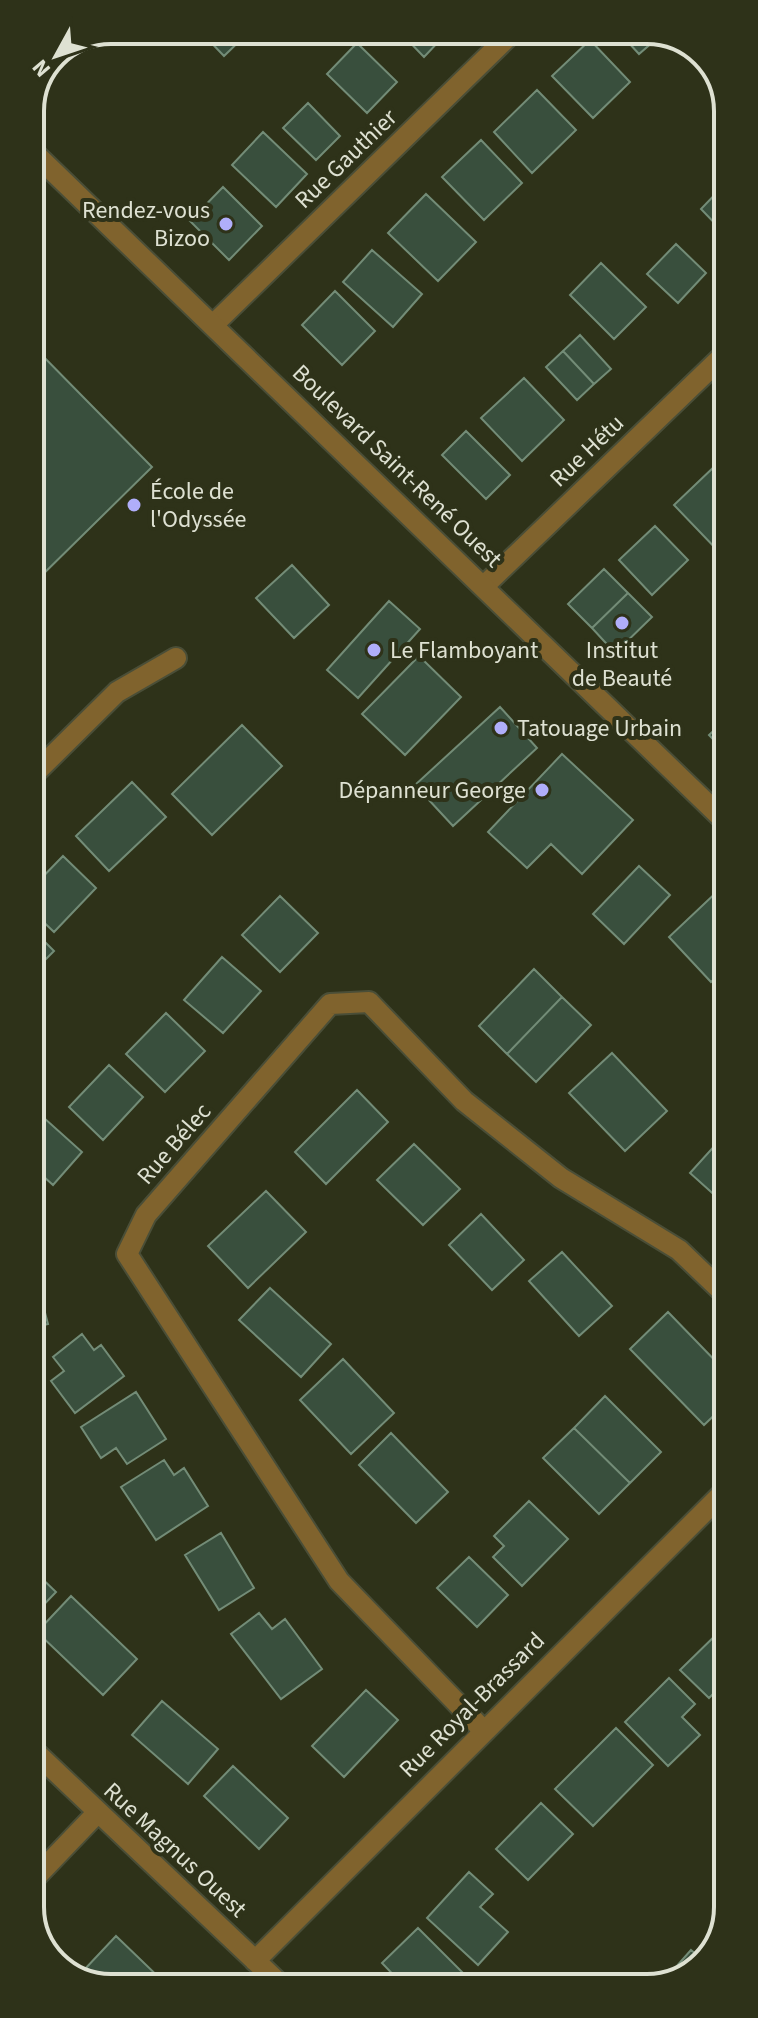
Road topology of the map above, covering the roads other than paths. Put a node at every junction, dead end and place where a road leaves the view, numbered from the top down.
1 (501, 44) edge
2 (44, 162) edge
3 (214, 324) junction
4 (714, 365) edge
5 (484, 586) junction
6 (176, 658) dead end
7 (44, 764) edge
8 (714, 810) edge
9 (714, 1284) edge
10 (714, 1502) edge
11 (483, 1730) junction
12 (44, 1760) edge
13 (98, 1812) junction
14 (44, 1868) edge
15 (255, 1961) junction
16 (269, 1974) edge

1 - 3 street, Rue Gauthier
2 - 3 street, Boulevard Saint-René Ouest
3 - 5 street, Boulevard Saint-René Ouest
4 - 5 street, Rue Hétu
5 - 8 street, Boulevard Saint-René Ouest
6 - 7 street
9 - 11 street, Rue Bélec
10 - 11 street, Rue Royal-Brassard
11 - 15 street, Rue Royal-Brassard
12 - 13 street, Rue Magnus Ouest
13 - 14 street
13 - 15 street, Rue Magnus Ouest
15 - 16 street, Rue Magnus Ouest

